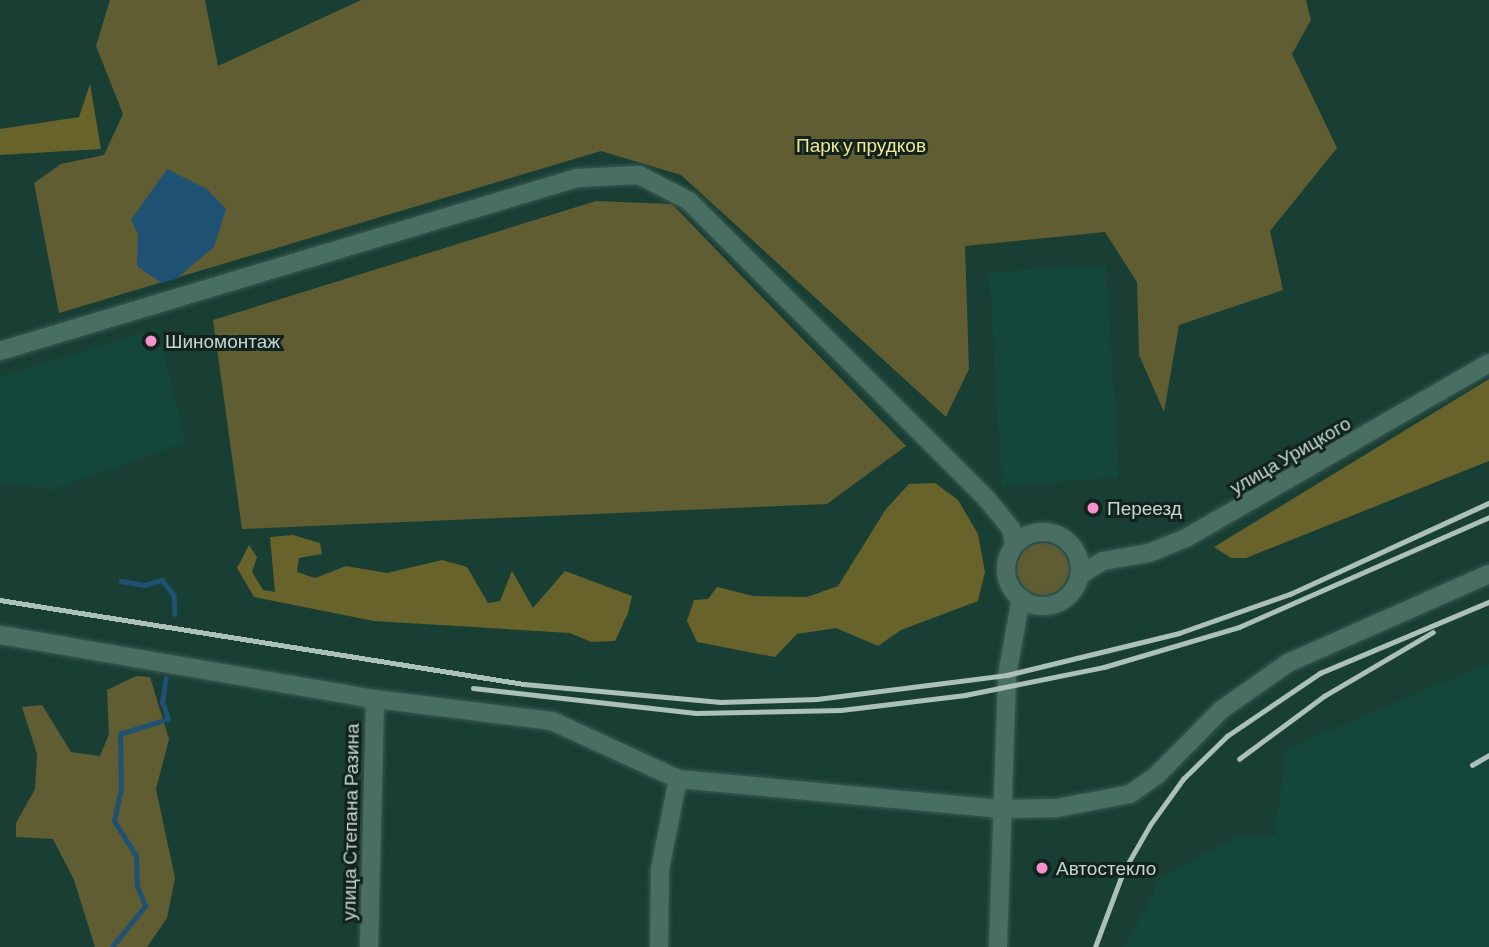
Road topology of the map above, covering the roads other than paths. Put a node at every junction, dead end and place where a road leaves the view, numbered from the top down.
1 (0, 351) edge
2 (1489, 363) edge
3 (1017, 537) junction
4 (1078, 554) junction
5 (1103, 561) junction
6 (1083, 573) junction
7 (1489, 574) edge
8 (1027, 601) junction
9 (0, 635) edge
10 (375, 699) junction
11 (678, 779) junction
12 (1003, 809) junction
13 (369, 947) edge
14 (659, 947) edge
15 (998, 947) edge

1 - 3 street
2 - 5 street, улица Урицкого
3 - 4 street
3 - 8 street
4 - 5 street
4 - 6 street
5 - 6 street, улица Урицкого
6 - 8 street
7 - 12 street
8 - 12 street
9 - 10 street
10 - 11 street
10 - 13 street, улица Степана Разина
11 - 12 street
11 - 14 street
12 - 15 street

